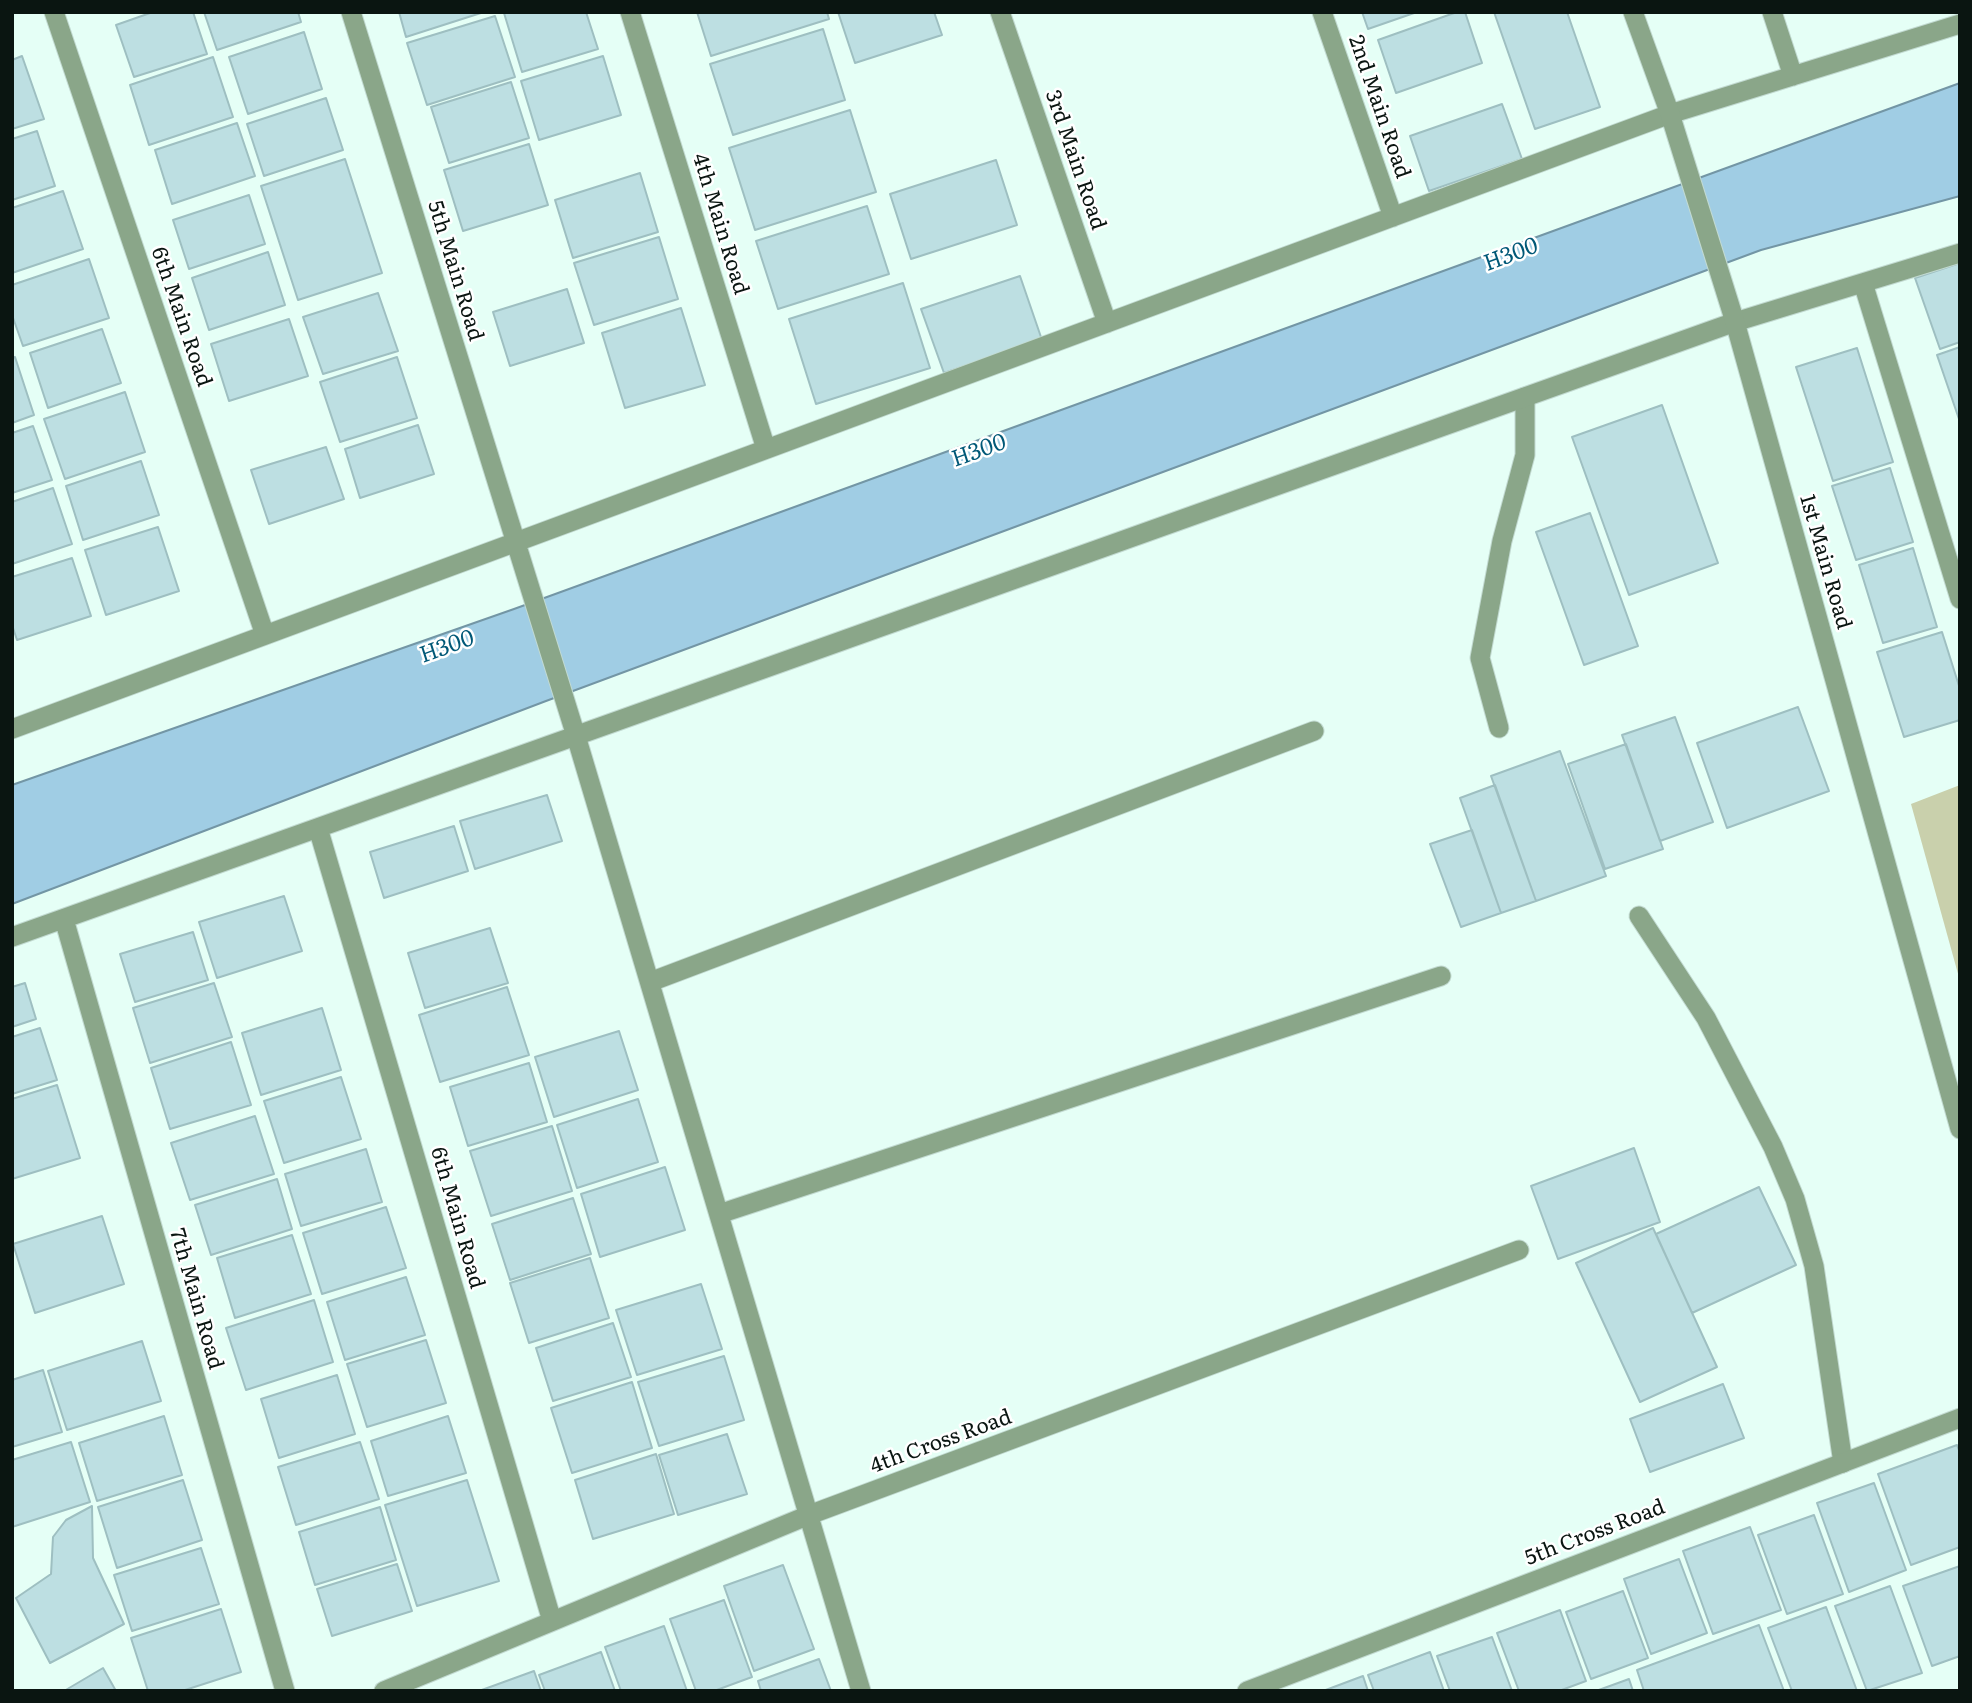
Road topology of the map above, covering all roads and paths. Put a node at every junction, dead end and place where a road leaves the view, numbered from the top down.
1 (54, 12) edge
2 (351, 12) edge
3 (630, 12) edge
4 (1000, 12) edge
5 (1322, 12) edge
6 (1633, 12) edge
7 (1772, 12) edge
8 (1960, 24) edge
9 (1793, 76) junction
10 (1670, 114) junction
11 (1393, 217) junction
12 (1960, 253) edge
13 (1863, 283) junction
14 (1735, 322) junction
15 (1107, 323) junction
16 (1525, 397) junction
17 (766, 449) junction
18 (515, 543) junction
19 (1960, 599) edge
20 (265, 635) junction
21 (1499, 728) dead end
22 (12, 729) edge
23 (1314, 731) dead end
24 (576, 736) junction
25 (318, 828) junction
26 (1639, 916) dead end
27 (64, 919) junction
28 (12, 937) edge
29 (1441, 976) dead end
30 (650, 982) junction
31 (1960, 1129) edge
32 (719, 1214) junction
33 (1519, 1250) dead end
34 (1960, 1418) edge
35 (1843, 1463) junction
36 (809, 1515) junction
37 (552, 1621) junction
38 (285, 1691) edge
39 (384, 1691) edge
40 (862, 1691) edge
41 (1247, 1691) edge

1 - 20 street, 6th Main Road
2 - 18 street, 5th Main Road
3 - 17 street, 4th Main Road
4 - 15 street, 3rd Main Road
5 - 11 street, 2nd Main Road
6 - 10 street, 1st Main Road
7 - 9 street
8 - 9 street
9 - 10 street
10 - 11 street
10 - 14 street, 1st Main Road
11 - 15 street
12 - 13 street
13 - 14 street
13 - 19 street
14 - 16 street
14 - 31 street, 1st Main Road
15 - 17 street
16 - 21 street
16 - 24 street
17 - 18 street
18 - 20 street
18 - 24 street, 5th Main Road
20 - 22 street
23 - 30 street
24 - 25 street
24 - 30 street, 5th Main Road
25 - 27 street
25 - 37 street, 6th Main Road
26 - 35 street
27 - 28 street
27 - 38 street, 7th Main Road
29 - 32 street
30 - 32 street, 5th Main Road
32 - 36 street, 5th Main Road
33 - 36 street, 4th Cross Road
34 - 35 street, 5th Cross Road
35 - 41 street, 5th Cross Road
36 - 37 street, 4th Cross Road
36 - 40 street, 5th Main Road
37 - 39 street, 4th Cross Road

